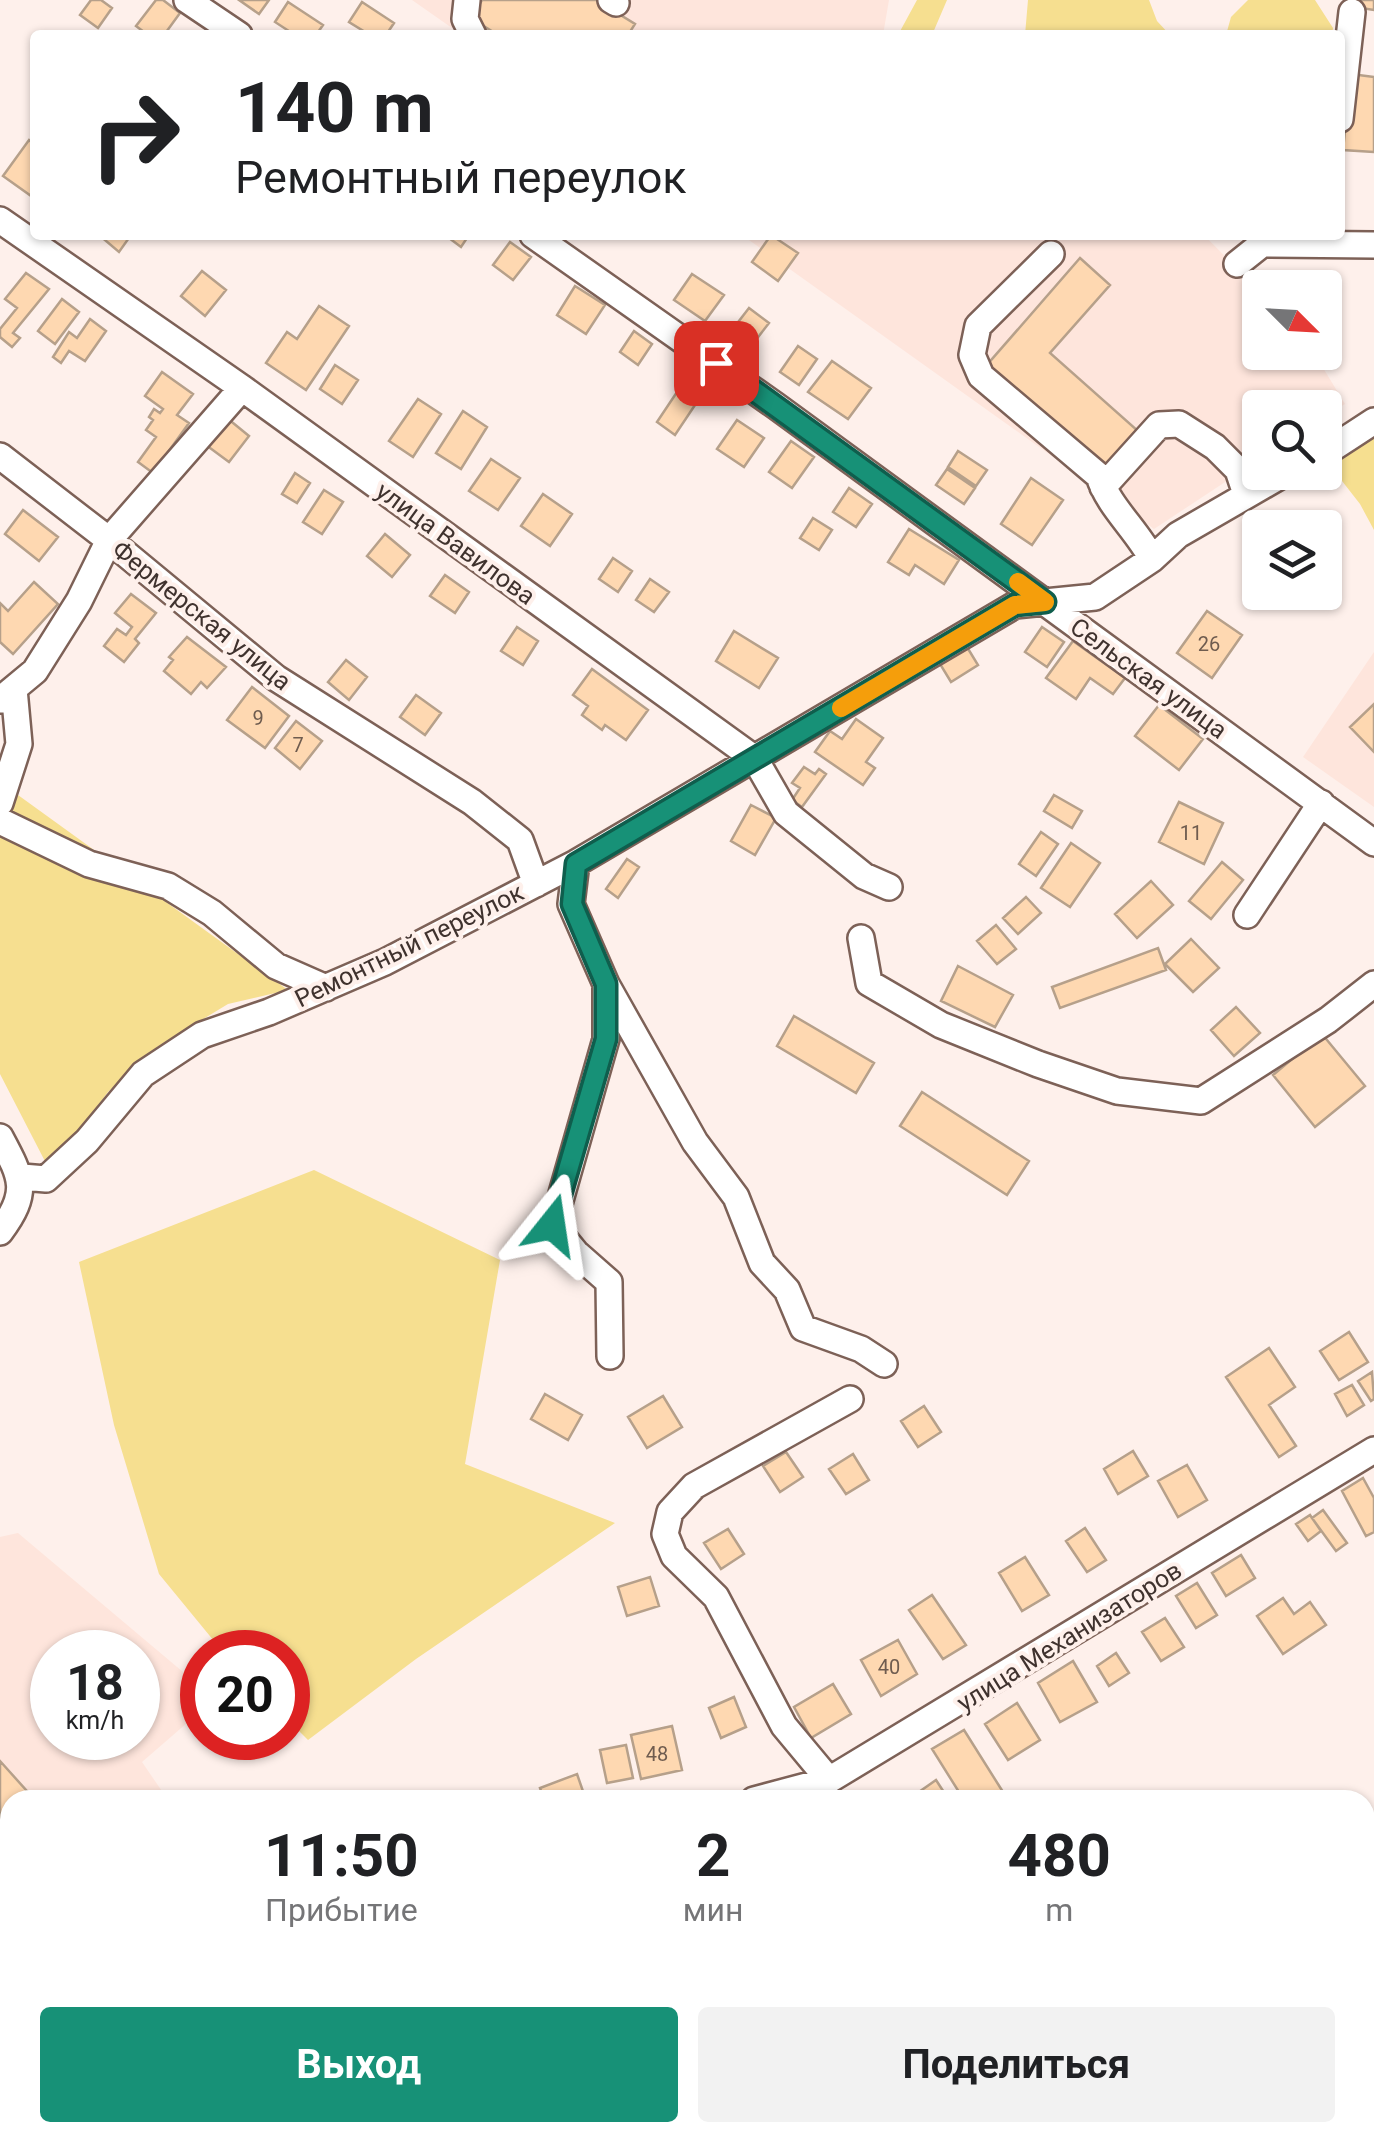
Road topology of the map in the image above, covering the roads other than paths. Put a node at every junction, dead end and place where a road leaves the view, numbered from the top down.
1 (187, 0) edge
2 (467, 0) edge
3 (1356, 9) edge
4 (231, 30) edge
5 (470, 30) edge
6 (1345, 85) edge
7 (0, 220) edge
8 (540, 240) edge
9 (1265, 240) edge
10 (1374, 245) edge
11 (1051, 254) dead end
12 (1237, 264) dead end
13 (242, 388) junction
14 (1374, 421) edge
15 (1342, 442) edge
16 (0, 456) edge
17 (1103, 487) junction
18 (1253, 490) edge
19 (1246, 494) junction
20 (109, 540) junction
21 (1152, 558) junction
22 (1045, 602) junction
23 (7, 695) edge
24 (755, 760) junction
25 (0, 803) edge
26 (1321, 803) junction
27 (0, 821) edge
28 (1374, 843) edge
29 (576, 864) junction
30 (536, 884) junction
31 (889, 887) dead end
32 (1248, 915) dead end
33 (861, 938) dead end
34 (606, 984) junction
35 (1374, 984) edge
36 (326, 988) junction
37 (0, 1137) edge
38 (22, 1176) junction
39 (0, 1232) edge
40 (610, 1356) dead end
41 (884, 1364) dead end
42 (850, 1399) dead end
43 (1374, 1450) edge
44 (829, 1780) junction
45 (792, 1790) edge

1 - 4 street
2 - 5 street
3 - 6 street
7 - 13 street, улица Вавилова
8 - 22 street, Сельская улица
9 - 10 street
9 - 12 street
11 - 17 street
13 - 20 street
13 - 24 street, улица Вавилова
14 - 15 street
16 - 20 street, Фермерская улица
17 - 19 street
17 - 21 street
18 - 19 street, Ремонтный переулок
19 - 21 street, Ремонтный переулок
20 - 23 street
20 - 30 street, Фермерская улица
21 - 22 street, Ремонтный переулок
22 - 24 street, Ремонтный переулок
22 - 26 street, Сельская улица
23 - 25 street
24 - 29 street, Ремонтный переулок
24 - 31 street, улица Вавилова
26 - 28 street, Сельская улица
26 - 32 street
27 - 36 street
29 - 30 street, Ремонтный переулок
29 - 34 street
30 - 36 street, Ремонтный переулок
33 - 35 street
34 - 40 street
34 - 41 street
36 - 38 street, Ремонтный переулок
37 - 38 street
38 - 39 street
42 - 44 street
43 - 44 street, улица Механизаторов
44 - 45 street, улица Механизаторов

